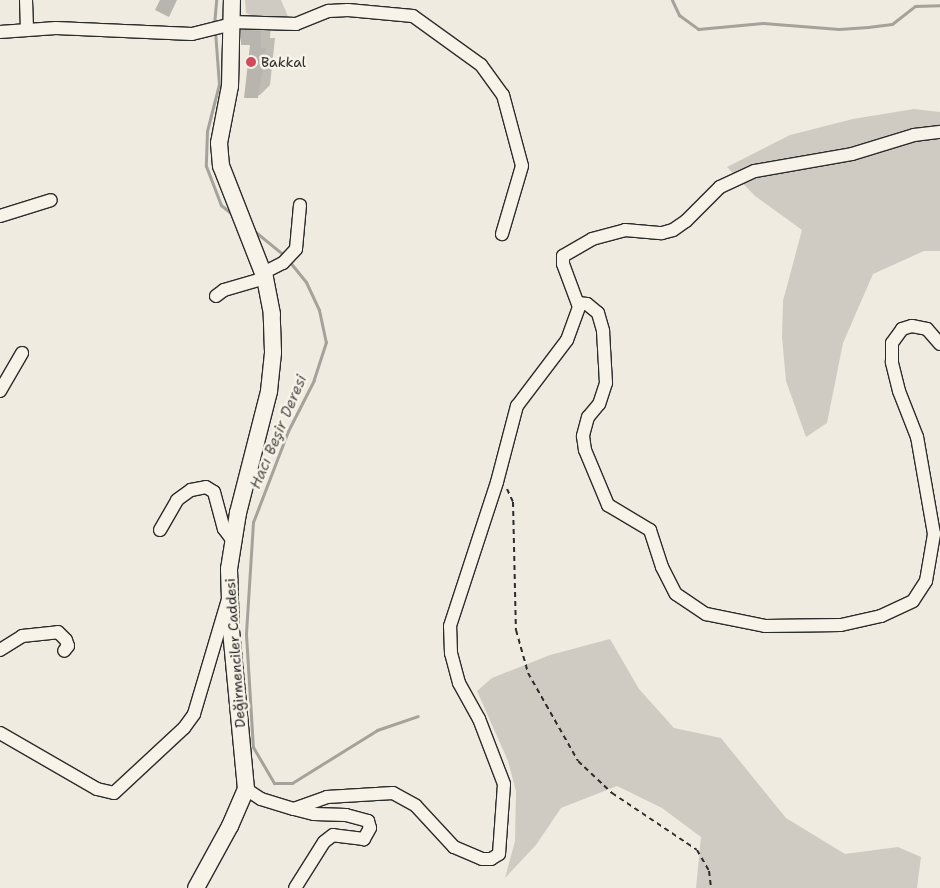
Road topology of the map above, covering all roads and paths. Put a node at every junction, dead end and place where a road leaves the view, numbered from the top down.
1 (26, 0) edge
2 (232, 0) edge
3 (229, 24) junction
4 (27, 28) junction
5 (0, 32) edge
6 (940, 132) edge
7 (51, 200) dead end
8 (300, 205) dead end
9 (0, 216) edge
10 (502, 234) dead end
11 (264, 276) junction
12 (216, 296) dead end
13 (578, 304) junction
14 (940, 344) edge
15 (22, 353) dead end
16 (0, 391) edge
17 (497, 482) junction
18 (160, 530) dead end
19 (233, 541) junction
20 (228, 599) junction
21 (0, 650) edge
22 (64, 651) dead end
23 (0, 733) edge
24 (246, 789) junction
25 (294, 809) junction
26 (196, 888) edge
27 (295, 888) edge
28 (711, 888) edge

1 - 4 street
2 - 3 main road, Değirmenciler Caddesi
3 - 4 street
3 - 10 street
3 - 11 main road, Değirmenciler Caddesi
4 - 5 street
6 - 13 street
7 - 9 street
8 - 11 street
11 - 12 street
11 - 19 main road, Değirmenciler Caddesi
13 - 14 street
13 - 17 street
15 - 16 street
17 - 25 street
17 - 28 path
18 - 19 street
19 - 20 main road, Değirmenciler Caddesi
20 - 23 street
20 - 24 main road, Değirmenciler Caddesi
21 - 22 street
24 - 25 street
24 - 26 main road, Değirmenciler Caddesi
25 - 27 street

